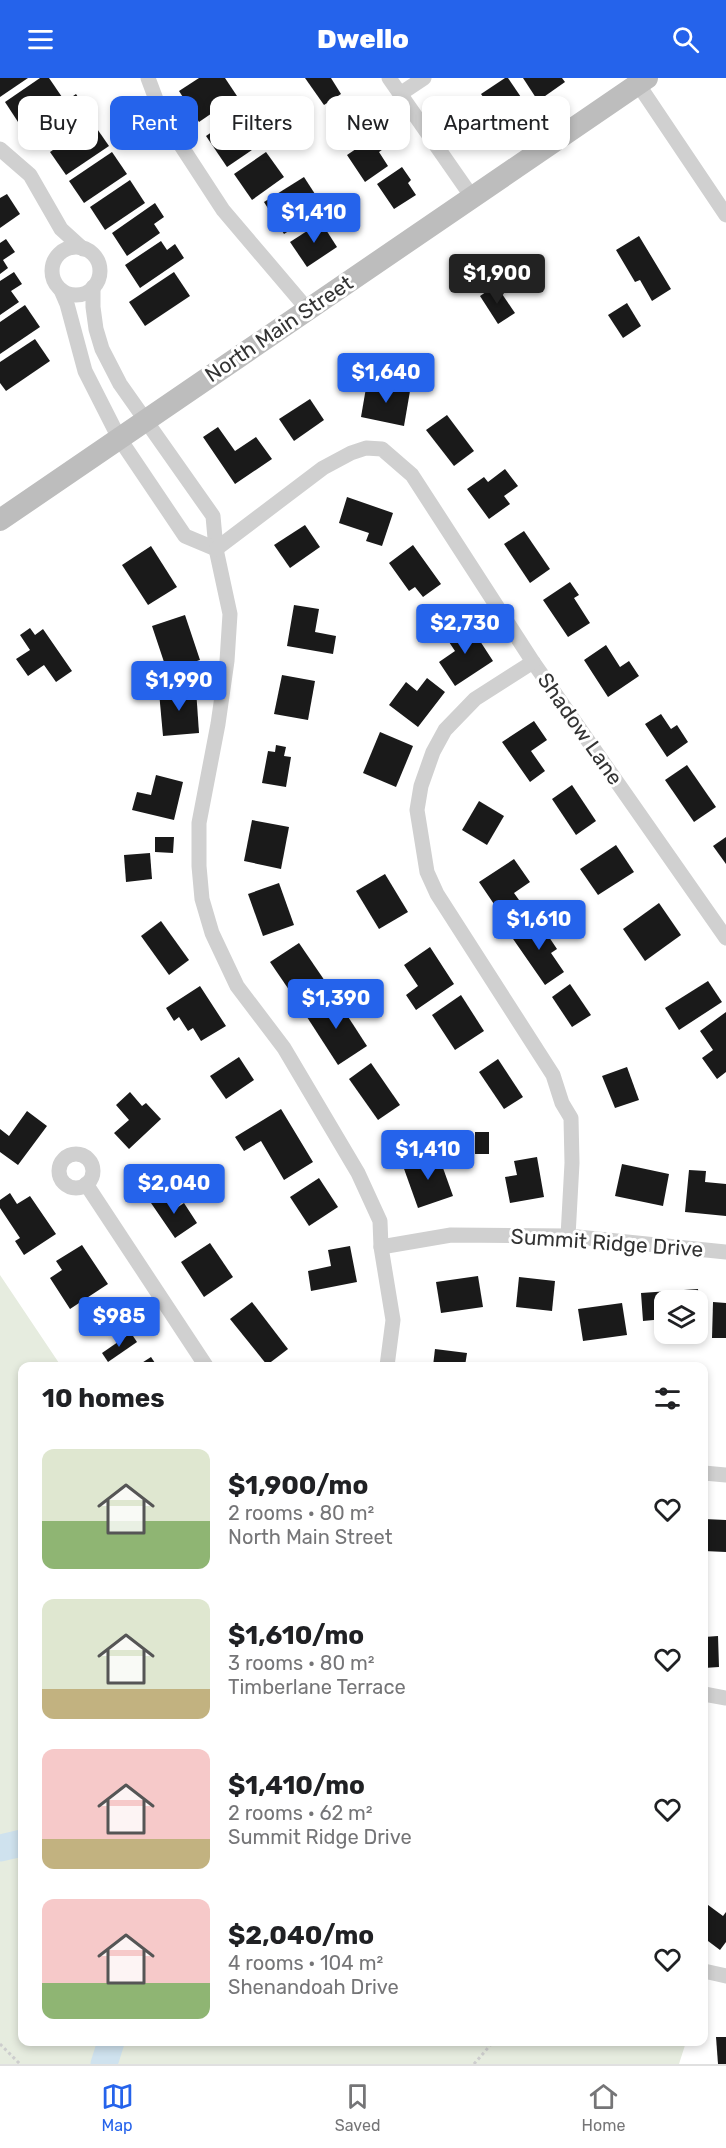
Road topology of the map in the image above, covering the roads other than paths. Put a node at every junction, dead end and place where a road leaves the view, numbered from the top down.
1 (148, 78) edge
2 (389, 78) edge
3 (423, 78) edge
4 (642, 81) edge
5 (400, 94) junction
6 (0, 149) edge
7 (472, 197) junction
8 (726, 215) edge
9 (61, 229) junction
10 (83, 249) junction
11 (56, 258) junction
12 (93, 287) junction
13 (61, 290) junction
14 (308, 310) junction
15 (146, 420) junction
16 (119, 438) junction
17 (0, 520) edge
18 (216, 549) junction
19 (533, 662) junction
20 (726, 938) edge
21 (86, 1184) dead end
22 (568, 1236) junction
23 (381, 1247) junction
24 (726, 1252) edge
25 (203, 1362) edge
26 (388, 1362) edge
27 (708, 1473) edge
28 (726, 1475) edge
29 (708, 1695) edge
30 (726, 1698) edge
31 (708, 1972) edge
32 (726, 1976) edge

1 - 14 street
2 - 5 street
3 - 5 street
4 - 7 main road, North Main Street
4 - 8 street
5 - 7 street
6 - 9 street
7 - 14 main road, North Main Street
9 - 10 street
9 - 11 street
10 - 11 street
10 - 12 street
11 - 13 street
12 - 13 street
12 - 15 street
13 - 16 street
14 - 15 main road, North Main Street
15 - 16 main road, North Main Street
15 - 18 street
16 - 17 main road, North Main Street
16 - 18 street
18 - 19 street, Shadow Lane
18 - 23 street
19 - 20 street, Shadow Lane
19 - 22 street
21 - 25 street
22 - 23 street, Summit Ridge Drive
22 - 24 street, Summit Ridge Drive
23 - 26 street
27 - 28 street
29 - 30 street
31 - 32 street

